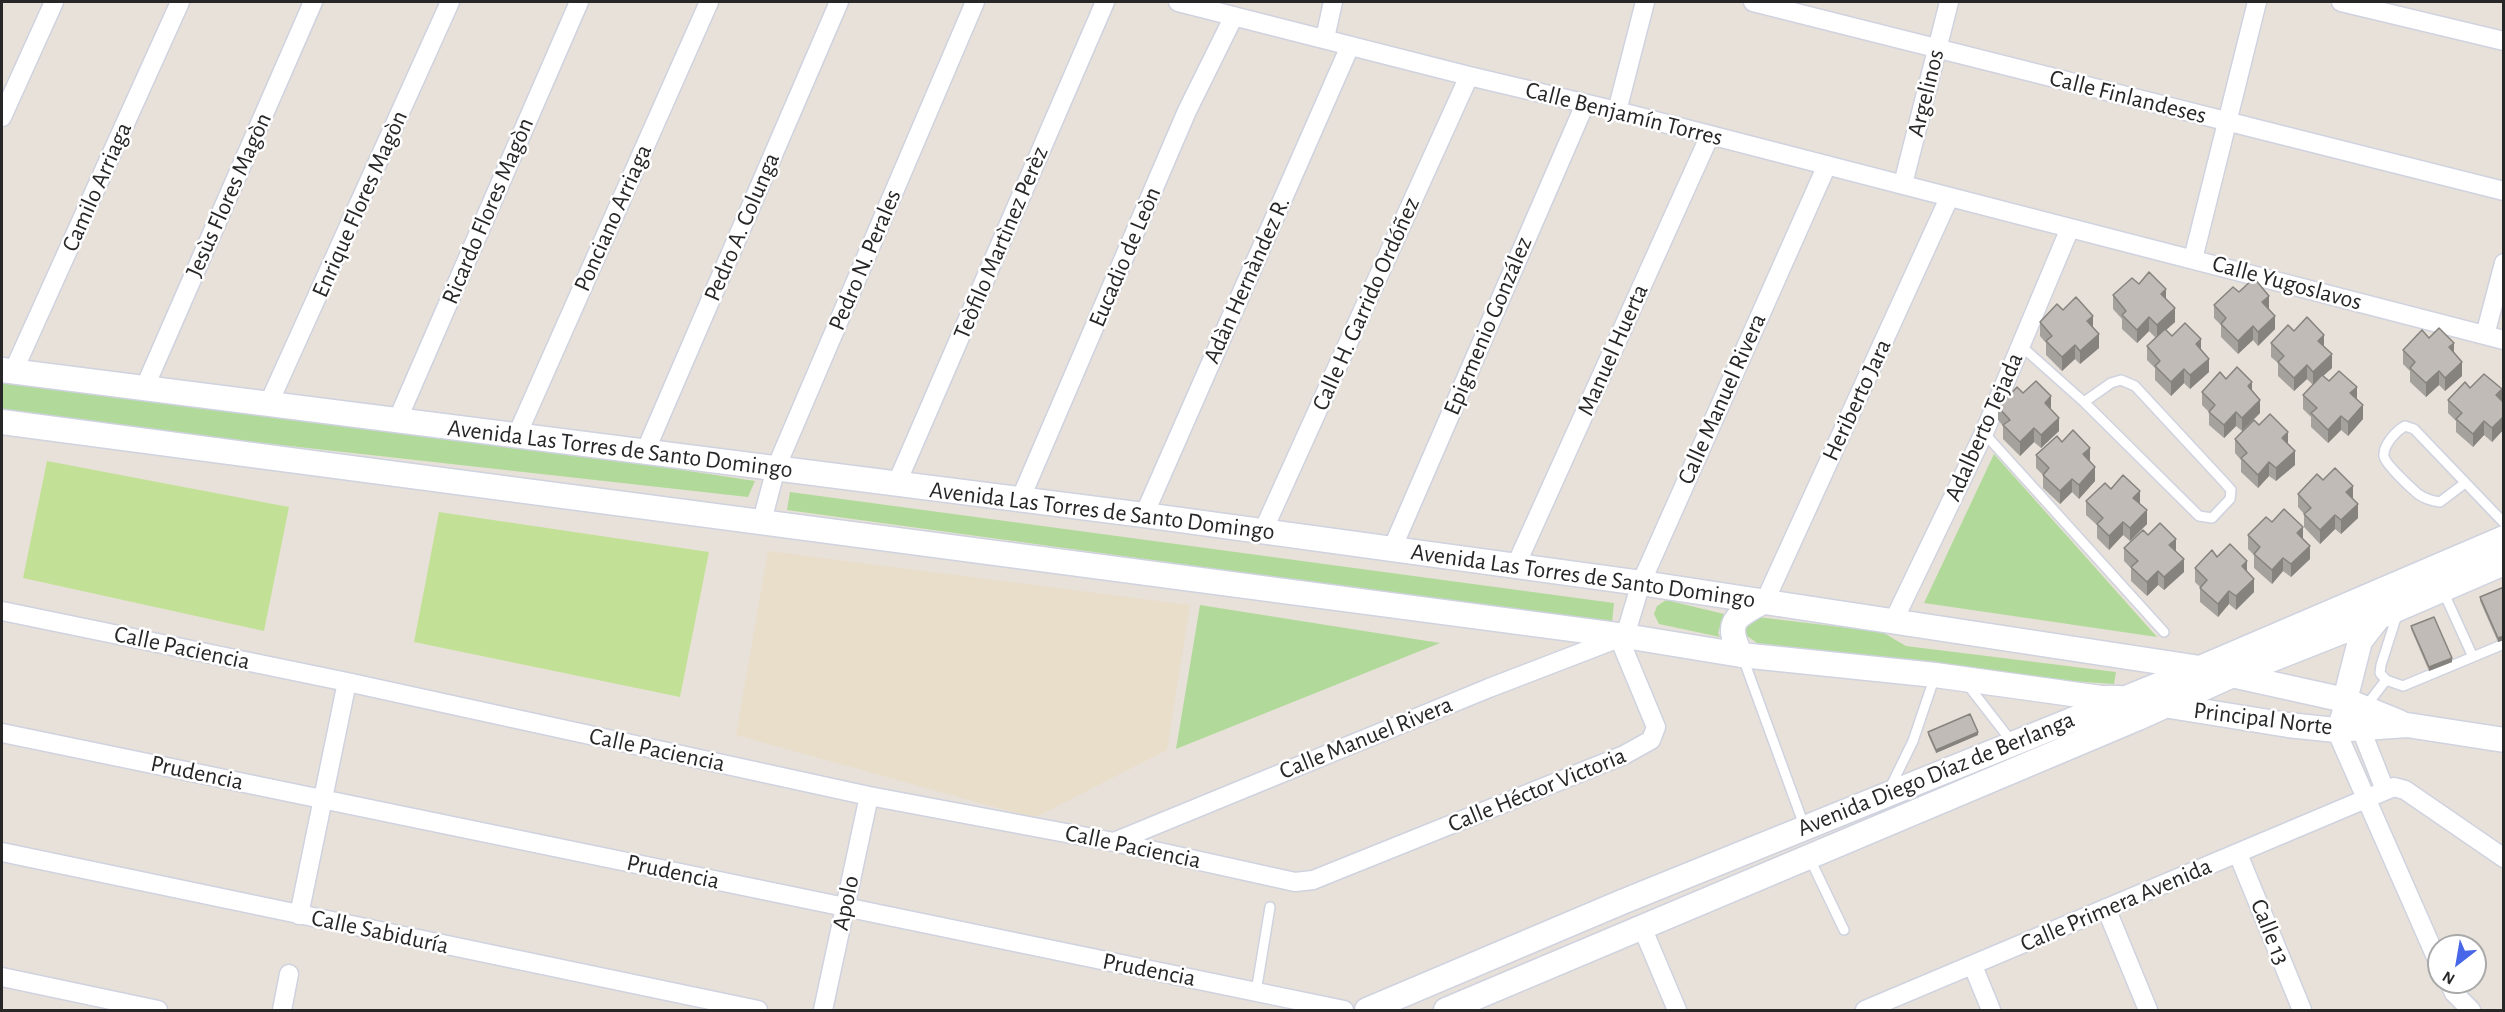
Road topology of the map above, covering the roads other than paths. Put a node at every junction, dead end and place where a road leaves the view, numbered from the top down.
1 (54, 2) edge
2 (180, 2) edge
3 (313, 2) edge
4 (450, 2) edge
5 (579, 2) edge
6 (709, 2) edge
7 (839, 2) edge
8 (975, 2) edge
9 (1105, 2) edge
10 (1178, 2) edge
11 (1333, 2) edge
12 (1645, 2) edge
13 (1753, 2) edge
14 (1949, 2) edge
15 (2257, 2) edge
16 (2342, 2) edge
17 (1234, 16) junction
18 (1325, 38) junction
19 (2504, 41) edge
20 (1350, 45) junction
21 (1937, 49) junction
22 (1469, 76) junction
23 (1585, 104) junction
24 (1617, 111) junction
25 (2, 117) edge
26 (2227, 122) junction
27 (1710, 135) junction
28 (1827, 165) junction
29 (1903, 184) junction
30 (2504, 190) edge
31 (1949, 198) junction
32 (2070, 228) junction
33 (2193, 259) junction
34 (2504, 263) edge
35 (2485, 335) junction
36 (2504, 340) edge
37 (2020, 345) junction
38 (7, 371) edge
39 (144, 389) junction
40 (2084, 402) junction
41 (268, 405) junction
42 (397, 421) junction
43 (2, 422) edge
44 (1984, 433) junction
45 (517, 435) junction
46 (645, 453) junction
47 (776, 468) junction
48 (2465, 483) junction
49 (896, 485) junction
50 (1020, 500) junction
51 (1144, 515) junction
52 (762, 521) junction
53 (2504, 523) edge
54 (1263, 531) junction
55 (2504, 538) edge
56 (1392, 549) junction
57 (2504, 563) edge
58 (1516, 565) junction
59 (1641, 583) junction
60 (2442, 590) junction
61 (1765, 601) junction
62 (2, 611) edge
63 (2389, 613) junction
64 (1893, 622) junction
65 (2164, 632) dead end
66 (1622, 637) junction
67 (2504, 644) edge
68 (1741, 655) junction
69 (2473, 657) junction
70 (2200, 668) junction
71 (2235, 674) junction
72 (1935, 675) junction
73 (1964, 679) junction
74 (2386, 680) junction
75 (347, 682) junction
76 (2120, 698) junction
77 (2163, 706) junction
78 (2357, 712) junction
79 (2336, 730) junction
80 (2, 733) edge
81 (2504, 740) edge
82 (2013, 744) junction
83 (2385, 790) junction
84 (1886, 795) junction
85 (869, 796) junction
86 (2366, 798) junction
87 (321, 799) junction
88 (1805, 828) junction
89 (1114, 842) junction
90 (2, 852) edge
91 (2238, 854) junction
92 (1809, 856) junction
93 (2504, 858) edge
94 (1313, 880) joint
95 (1270, 907) dead end
96 (2106, 908) junction
97 (845, 909) junction
98 (299, 915) junction
99 (1642, 927) junction
100 (1844, 930) dead end
101 (2427, 937) edge
102 (1972, 966) junction
103 (289, 974) dead end
104 (2, 977) edge
105 (1256, 992) junction
106 (2455, 994) edge
107 (158, 1011) edge
108 (282, 1011) edge
109 (758, 1011) edge
110 (823, 1011) edge
111 (1344, 1011) edge
112 (1367, 1011) edge
113 (1446, 1011) edge
114 (1677, 1011) edge
115 (1865, 1011) edge
116 (1991, 1011) edge
117 (2148, 1011) edge
118 (2302, 1011) edge
119 (2470, 1011) edge

1 - 25 street
2 - 38 street, Camilo Arriaga
3 - 39 street, Jesùs Flores Magòn
4 - 41 street, Enrique Flores Magòn
5 - 42 street, Ricardo Flores Magòn
6 - 45 street, Ponciano Arriaga
7 - 46 street, Pedro A. Colunga
8 - 47 street, Pedro N. Perales
9 - 49 street, Teòfilo Martìnez Perèz
10 - 17 street, Calle Benjamín Torres
11 - 18 street
12 - 24 street
13 - 21 street, Calle Finlandeses
14 - 21 street, Argelinos
15 - 26 street
16 - 19 street
17 - 18 street, Calle Benjamín Torres
17 - 50 street, Eucadio de Leòn
18 - 20 street, Calle Benjamín Torres
20 - 22 street, Calle Benjamín Torres
20 - 51 street, Adàn Hernàndez R.
21 - 26 street, Calle Finlandeses
21 - 29 street, Argelinos
22 - 23 street, Calle Benjamín Torres
22 - 54 street, Calle H. Garrido Ordóñez
23 - 24 street, Calle Benjamín Torres
23 - 56 street, Epigmenio González
24 - 27 street, Calle Benjamín Torres
26 - 30 street, Calle Finlandeses
26 - 33 street
27 - 28 street, Calle Benjamín Torres
27 - 58 street, Manuel Huerta
28 - 29 street, Calle Benjamín Torres
28 - 59 street, Calle Manuel Rivera
29 - 31 street, Calle Benjamín Torres
31 - 32 street, Calle Benjamín Torres
31 - 61 street, Heriberto Jara
32 - 33 street, Calle Yugoslavos
32 - 37 street, Adalberto Tejada
33 - 35 street, Calle Yugoslavos
34 - 35 street
35 - 36 street, Calle Yugoslavos
37 - 40 lane
37 - 44 street, Adalberto Tejada
38 - 39 street, Avenida Las Torres de Santo Domingo
39 - 41 street, Avenida Las Torres de Santo Domingo
40 - 40 lane
41 - 42 street, Avenida Las Torres de Santo Domingo
42 - 45 street, Avenida Las Torres de Santo Domingo
43 - 52 street
44 - 64 street, Adalberto Tejada
44 - 65 lane
45 - 46 street, Avenida Las Torres de Santo Domingo
46 - 47 street, Avenida Las Torres de Santo Domingo
47 - 49 street, Avenida Las Torres de Santo Domingo
47 - 52 street, Pedro N. Perales
48 - 48 lane
48 - 53 lane
49 - 50 street, Avenida Las Torres de Santo Domingo
50 - 51 street, Avenida Las Torres de Santo Domingo
51 - 54 street, Avenida Las Torres de Santo Domingo
52 - 66 street
54 - 56 street, Avenida Las Torres de Santo Domingo
55 - 70 street, Avenida Diego Díaz de Berlanga
56 - 58 street, Avenida Las Torres de Santo Domingo
57 - 60 street, Avenida Diego Díaz de Berlanga
58 - 59 street, Avenida Las Torres de Santo Domingo
59 - 61 street, Avenida Las Torres de Santo Domingo
59 - 66 street, Calle Manuel Rivera
60 - 63 street, Avenida Diego Díaz de Berlanga
60 - 69 lane
61 - 64 street, Avenida Las Torres de Santo Domingo
61 - 68 street
62 - 75 street, Calle Paciencia
63 - 71 street, Avenida Diego Díaz de Berlanga
63 - 74 lane
63 - 78 street
64 - 70 street, Avenida Las Torres de Santo Domingo
66 - 68 street
66 - 89 street, Calle Manuel Rivera
66 - 94 street, Calle Héctor Victoria
67 - 69 lane
68 - 72 street
68 - 88 lane
69 - 74 lane
70 - 71 street, Principal Norte
70 - 76 street, Avenida Diego Díaz de Berlanga
71 - 77 street, Avenida Diego Díaz de Berlanga
71 - 78 street, Principal Norte
72 - 73 street
72 - 84 lane
73 - 76 street
73 - 82 lane
74 - 78 lane
75 - 85 street, Calle Paciencia
75 - 87 street
76 - 77 street, Principal Norte
76 - 82 street, Avenida Diego Díaz de Berlanga
77 - 79 street, Principal Norte
77 - 92 street, Avenida Diego Díaz de Berlanga
78 - 79 street, Principal Norte
78 - 81 street, Principal Norte
78 - 83 street
79 - 86 street
80 - 87 street, Prudencia
82 - 84 street, Avenida Diego Díaz de Berlanga
83 - 86 street, Calle Primera Avenida
83 - 93 street
84 - 88 street, Avenida Diego Díaz de Berlanga
85 - 89 street, Calle Paciencia
85 - 97 street, Apolo
86 - 91 street, Calle Primera Avenida
86 - 101 street
87 - 97 street, Prudencia
87 - 98 street
88 - 112 street, Avenida Diego Díaz de Berlanga
89 - 94 street, Calle Paciencia
90 - 98 street, Calle Sabiduría
91 - 96 street, Calle Primera Avenida
91 - 118 street, Calle 13
92 - 99 street, Avenida Diego Díaz de Berlanga
92 - 100 lane
95 - 105 lane
96 - 102 street, Calle Primera Avenida
96 - 117 street
97 - 105 street, Prudencia
97 - 110 street, Apolo
98 - 109 street, Calle Sabiduría
99 - 113 street, Avenida Diego Díaz de Berlanga
99 - 114 street
102 - 115 street, Calle Primera Avenida
102 - 116 street
103 - 108 street
104 - 107 street
105 - 111 street, Prudencia
106 - 119 street

